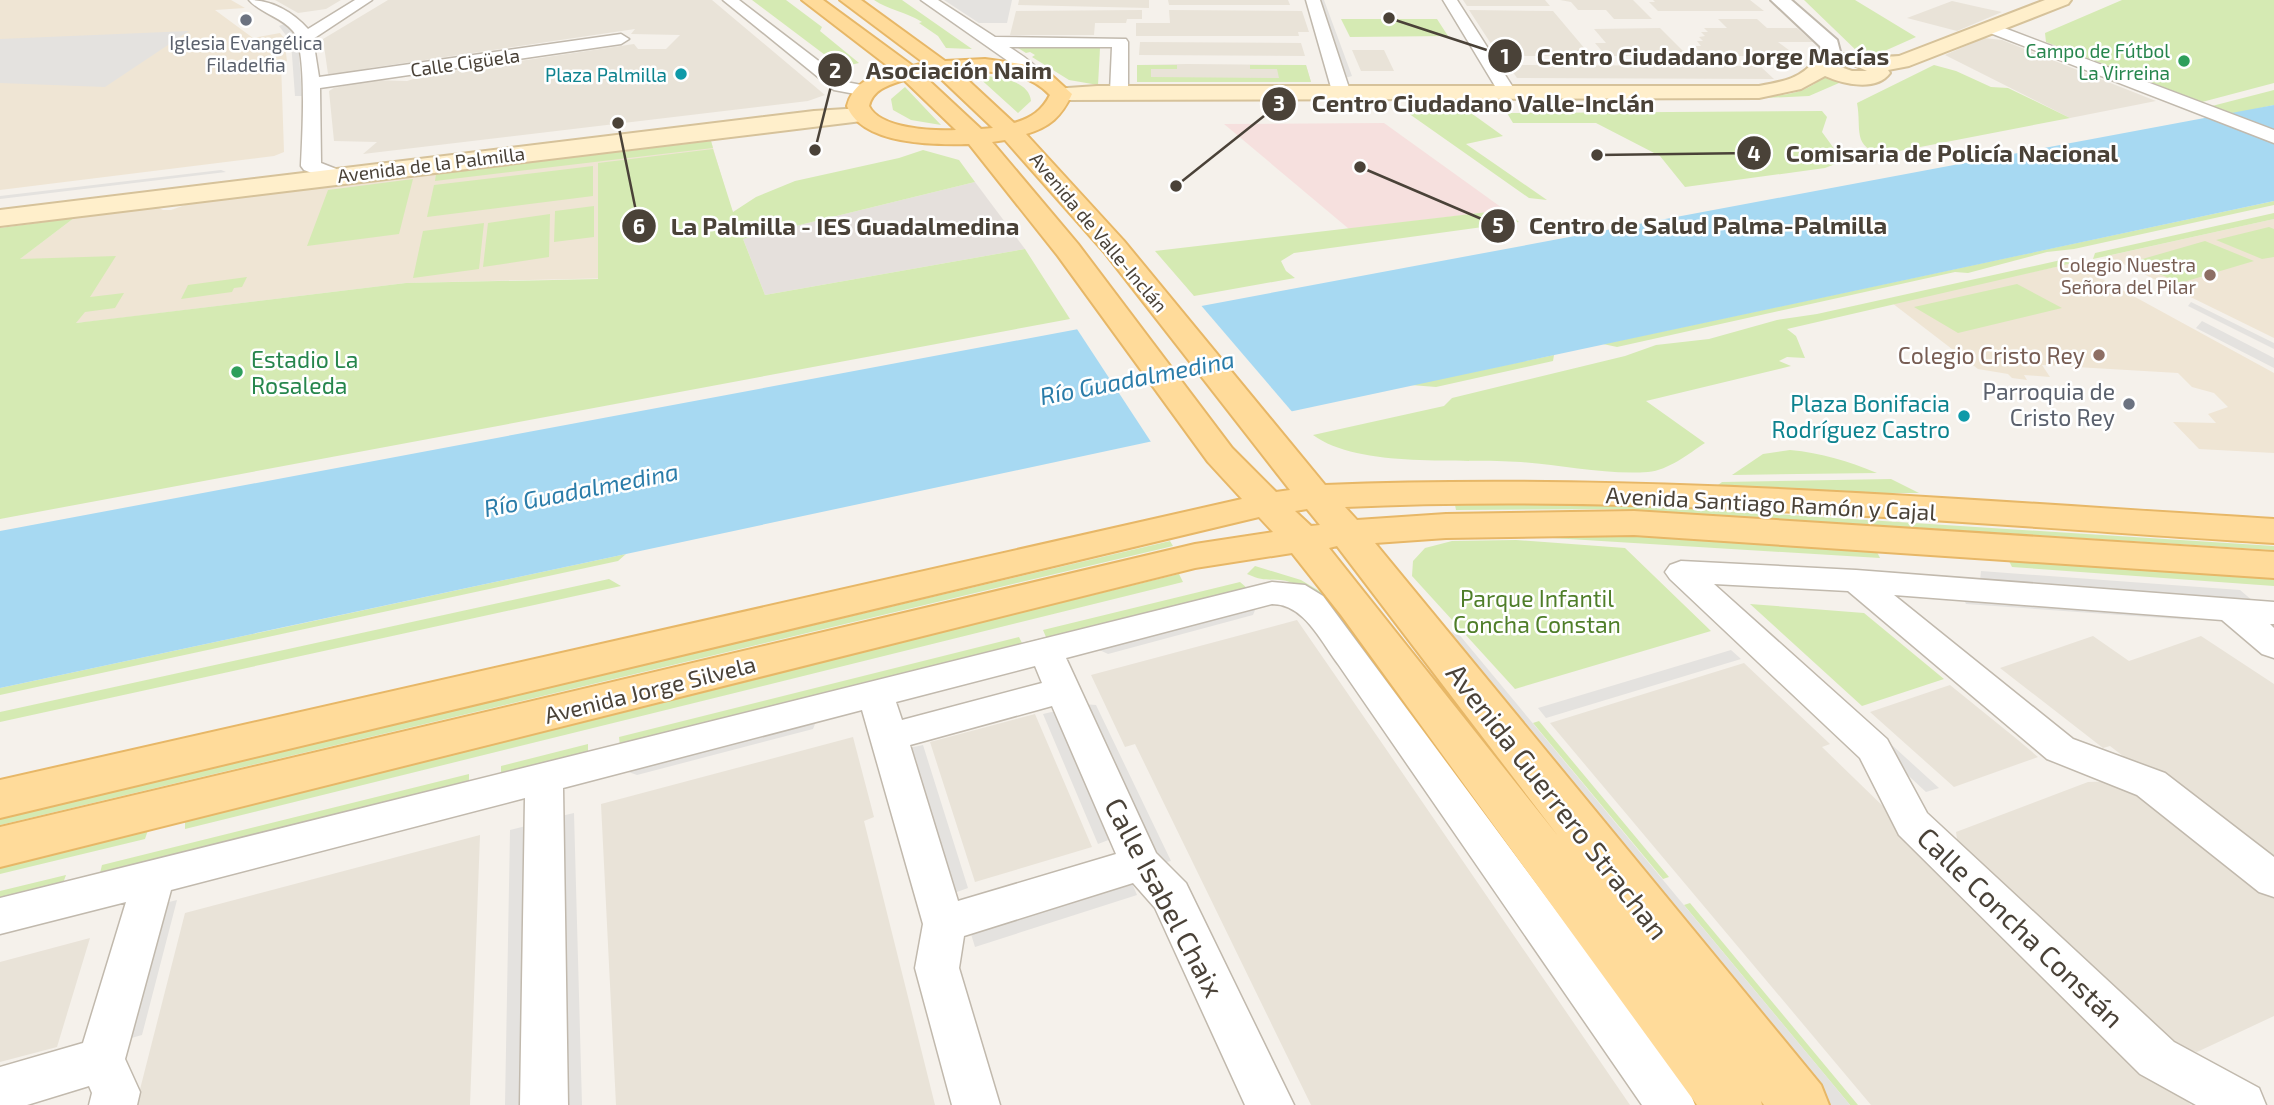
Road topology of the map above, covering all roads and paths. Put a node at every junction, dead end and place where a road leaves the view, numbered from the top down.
1 (256, 0) edge
2 (365, 0) edge
3 (730, 0) edge
4 (811, 0) edge
5 (849, 0) edge
6 (928, 0) edge
7 (1313, 0) edge
8 (1450, 0) edge
9 (1780, 0) edge
10 (2062, 0) edge
11 (1991, 28) junction
12 (305, 37) junction
13 (621, 39) dead end
14 (997, 46) junction
15 (1828, 63) junction
16 (989, 65) junction
17 (940, 66) junction
18 (1871, 71) junction
19 (908, 72) junction
20 (1035, 75) junction
21 (310, 84) junction
22 (1341, 91) junction
23 (1119, 92) junction
24 (1507, 92) junction
25 (1840, 93) dead end
26 (1060, 99) junction
27 (862, 102) junction
28 (1808, 103) dead end
29 (1010, 131) junction
30 (976, 137) junction
31 (2274, 137) edge
32 (311, 166) junction
33 (337, 176) junction
34 (0, 204) edge
35 (0, 218) edge
36 (1267, 504) junction
37 (1322, 523) junction
38 (2274, 531) edge
39 (2274, 565) edge
40 (1856, 581) junction
41 (2230, 609) junction
42 (2274, 613) edge
43 (2274, 646) edge
44 (1045, 650) junction
45 (1063, 690) junction
46 (876, 695) junction
47 (889, 737) junction
48 (544, 779) junction
49 (0, 799) edge
50 (0, 847) edge
51 (1141, 864) junction
52 (154, 877) junction
53 (2274, 880) edge
54 (0, 916) edge
55 (944, 924) junction
56 (102, 1060) junction
57 (0, 1090) edge
58 (113, 1105) edge
59 (544, 1105) edge
60 (976, 1105) edge
61 (1270, 1105) edge
62 (1671, 1105) edge
63 (1733, 1105) edge
64 (1800, 1105) edge
65 (2242, 1105) edge

1 - 12 street
2 - 12 street
3 - 27 street
4 - 19 main road, Avenida de Valle-Inclán
5 - 17 main road, Avenida de Valle-Inclán
6 - 14 street
7 - 22 street
8 - 24 street
9 - 15 street
10 - 11 main road
11 - 18 main road
11 - 31 street
12 - 21 street
13 - 21 street, Calle Cigüela
14 - 16 street
14 - 20 street
14 - 23 street
15 - 18 main road
15 - 24 main road
16 - 17 main road
16 - 20 main road
17 - 19 main road
17 - 29 main road, Avenida de Valle-Inclán
18 - 25 main road
19 - 27 main road
19 - 30 main road, Avenida de Valle-Inclán
20 - 26 main road
21 - 32 street
22 - 23 main road
22 - 24 main road
23 - 26 main road
26 - 28 main road
26 - 29 main road
27 - 30 main road
27 - 32 main road, Avenida de la Palmilla
27 - 33 main road, Avenida de la Palmilla
29 - 30 main road
29 - 37 main road, Avenida de Valle-Inclán
30 - 36 main road, Avenida de Valle-Inclán
32 - 33 street
32 - 34 main road, Avenida de la Palmilla
33 - 35 main road, Avenida de la Palmilla
36 - 37 main road, Avenida Guerrero Strachan
36 - 49 main road, Avenida Jorge Silvela
37 - 38 main road, Avenida Santiago Ramón y Cajal
37 - 39 main road, Avenida Santiago Ramón y Cajal
37 - 50 main road, Avenida Jorge Silvela
37 - 63 main road, Avenida Guerrero Strachan
37 - 64 main road, Avenida Guerrero Strachan
40 - 41 street
40 - 53 street
40 - 65 street, Calle Concha Constán
41 - 42 street
41 - 43 street
44 - 45 street, Calle Isabel Chaix
44 - 46 street
44 - 62 street
45 - 47 street
45 - 51 street, Calle Isabel Chaix
46 - 47 street
46 - 48 street
47 - 55 street
48 - 52 street
48 - 59 street
51 - 55 street
51 - 61 street, Calle Isabel Chaix
52 - 54 street
52 - 56 street
55 - 60 street
56 - 57 street
56 - 58 street

